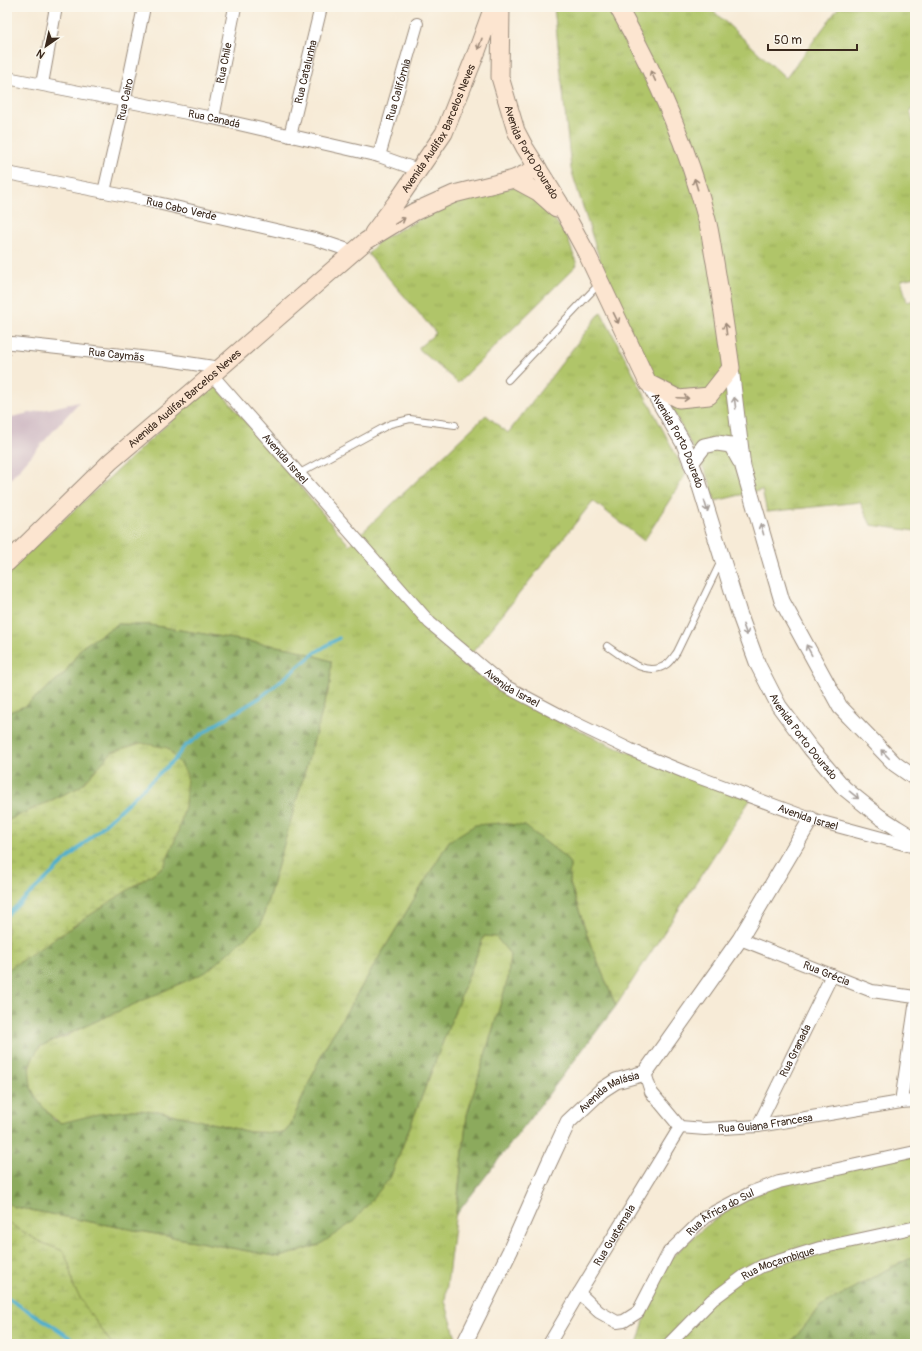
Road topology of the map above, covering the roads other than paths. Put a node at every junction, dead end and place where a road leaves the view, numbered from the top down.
1 (56, 7) edge
2 (144, 7) edge
3 (235, 7) edge
4 (321, 7) edge
5 (493, 7) edge
6 (501, 7) edge
7 (618, 7) edge
8 (417, 24) dead end
9 (7, 78) edge
10 (42, 84) junction
11 (125, 101) junction
12 (213, 118) junction
13 (290, 136) junction
14 (379, 156) junction
15 (538, 168) junction
16 (418, 170) junction
17 (7, 173) edge
18 (514, 179) junction
19 (104, 192) junction
20 (360, 246) junction
21 (587, 254) junction
22 (600, 283) junction
23 (12, 343) dead end
24 (730, 368) junction
25 (216, 372) junction
26 (508, 380) dead end
27 (648, 383) junction
28 (455, 425) dead end
29 (691, 463) junction
30 (743, 468) junction
31 (298, 474) junction
32 (722, 558) junction
33 (7, 562) edge
34 (607, 646) dead end
35 (915, 778) edge
36 (811, 819) junction
37 (915, 839) edge
38 (915, 846) edge
39 (740, 939) junction
40 (832, 975) junction
41 (915, 997) edge
42 (915, 1007) edge
43 (645, 1073) junction
44 (915, 1101) edge
45 (901, 1102) junction
46 (758, 1126) junction
47 (680, 1127) junction
48 (915, 1152) edge
49 (912, 1228) dead end
50 (579, 1293) junction
51 (464, 1344) edge
52 (550, 1344) edge
53 (669, 1344) edge

1 - 10 street
2 - 11 street, Rua Cairo
3 - 12 street, Rua Chile
4 - 13 street, Rua Catalunha
5 -> 16 main road, Avenida Audifax Barcelos Neves
6 - 15 main road, Avenida Porto Dourado
24 -> 7 main road
8 - 14 street, Rua Califórnia
9 - 10 street, Rua Canadá
10 - 11 street, Rua Canadá
11 - 12 street, Rua Canadá
11 - 19 street, Rua Cairo
12 - 13 street, Rua Canadá
13 - 14 street, Rua Canadá
14 - 16 street, Rua Canadá
15 - 18 main road, Avenida Audifax Barcelos Neves
15 - 21 main road, Avenida Porto Dourado
16 - 20 main road, Avenida Audifax Barcelos Neves
17 - 19 street, Rua Cabo Verde
20 -> 18 main road, Avenida Audifax Barcelos Neves
18 - 21 main road
19 - 20 street, Rua Cabo Verde
20 - 25 main road, Avenida Audifax Barcelos Neves
21 - 22 main road, Avenida Porto Dourado
22 - 26 lane
22 -> 27 main road, Avenida Porto Dourado
23 - 25 street, Rua Caymãs
27 -> 24 main road
30 -> 24 street
25 - 31 street, Avenida Israel
25 - 33 main road, Avenida Audifax Barcelos Neves
27 - 29 street, Avenida Porto Dourado
28 - 31 lane
29 - 30 street
29 -> 32 street, Avenida Porto Dourado
35 -> 30 street
31 - 36 street, Avenida Israel
32 - 34 lane
32 -> 37 street, Avenida Porto Dourado
36 - 38 street, Avenida Israel
36 - 39 street, Avenida Malásia
39 - 40 street, Rua Grécia
39 - 43 street, Avenida Malásia
40 - 41 street, Rua Grécia
40 - 46 street, Rua Granada
42 - 45 street
43 - 47 street
43 - 51 street, Avenida Malásia
44 - 45 street, Rua Guiana Francesa
45 - 46 street, Rua Guiana Francesa
46 - 47 street, Rua Guiana Francesa
47 - 50 street, Rua Guatemala
48 - 50 street, Rua África do Sul
49 - 53 street, Rua Moçambique
50 - 52 street, Rua Guatemala

